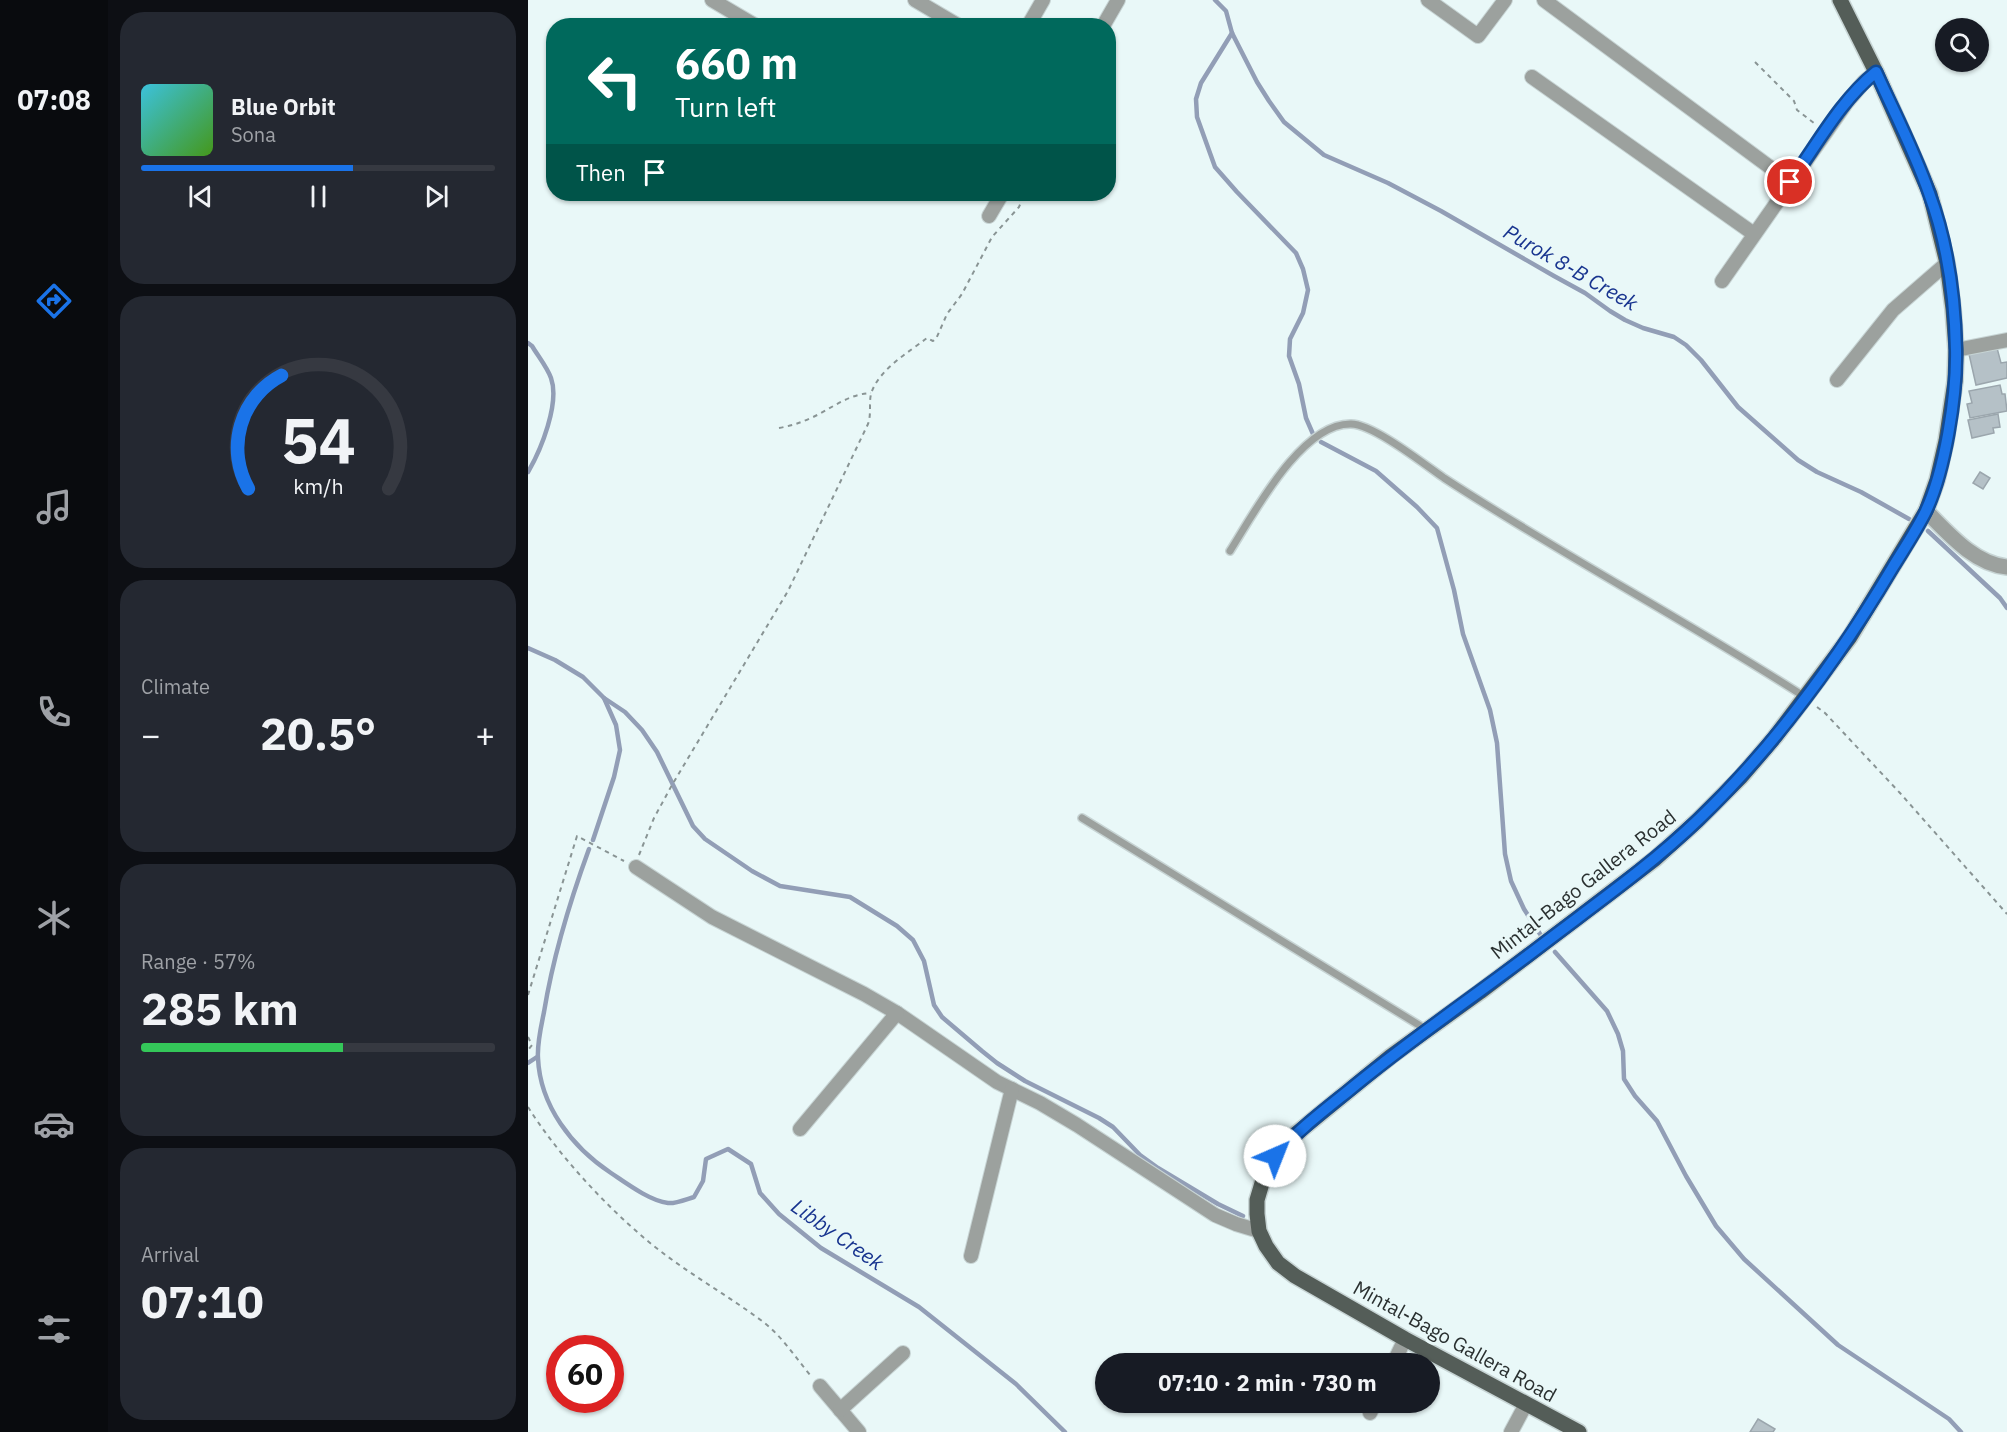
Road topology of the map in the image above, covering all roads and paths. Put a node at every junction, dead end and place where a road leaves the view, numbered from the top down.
1 (712, 0) edge
2 (915, 0) edge
3 (1044, 0) edge
4 (1118, 0) edge
5 (1428, 0) edge
6 (1505, 0) edge
7 (1544, 0) edge
8 (1840, 0) edge
9 (742, 18) edge
10 (945, 18) edge
11 (1033, 18) edge
12 (1108, 18) edge
13 (1755, 63) dead end
14 (1876, 72) junction
15 (1532, 77) dead end
16 (1825, 133) junction
17 (1790, 182) junction
18 (998, 201) edge
19 (1020, 201) edge
20 (989, 216) dead end
21 (1754, 234) junction
22 (1947, 263) junction
23 (1722, 281) dead end
24 (2007, 340) edge
25 (1956, 350) junction
26 (1837, 380) dead end
27 (871, 393) junction
28 (779, 428) dead end
29 (1926, 511) junction
30 (1230, 552) dead end
31 (2007, 567) edge
32 (1805, 697) junction
33 (1825, 713) dead end
34 (1082, 818) dead end
35 (636, 867) junction
36 (2007, 914) edge
37 (528, 995) edge
38 (897, 1013) junction
39 (1427, 1030) junction
40 (528, 1037) edge
41 (528, 1050) edge
42 (1012, 1089) junction
43 (528, 1107) edge
44 (800, 1129) dead end
45 (1259, 1230) junction
46 (971, 1256) dead end
47 (1405, 1339) junction
48 (903, 1353) dead end
49 (1399, 1353) edge
50 (820, 1386) joint
51 (1526, 1404) junction
52 (840, 1410) junction
53 (859, 1432) edge
54 (1511, 1432) edge
55 (1579, 1432) edge

1 - 9 street
2 - 10 street
3 - 11 street
4 - 12 street
5 - 6 street
7 - 17 street
8 - 14 main road, Mintal-Bago Gallera Road
13 - 16 path
14 - 16 street
14 - 22 main road, Mintal-Bago Gallera Road
15 - 21 street
16 - 17 street
17 - 21 street
18 - 20 street
19 - 27 path
21 - 23 street
22 - 25 main road, Mintal-Bago Gallera Road
22 - 26 street
24 - 25 street
25 - 29 main road, Mintal-Bago Gallera Road
27 - 28 path
27 - 35 path
29 - 31 street
29 - 32 main road, Mintal-Bago Gallera Road
30 - 32 lane
32 - 39 main road, Mintal-Bago Gallera Road
33 - 36 path
34 - 39 lane
35 - 37 path
35 - 38 street
38 - 42 street
38 - 44 street
39 - 45 main road, Mintal-Bago Gallera Road
40 - 41 path
42 - 45 street
42 - 46 street
43 - 50 path
45 - 47 main road, Mintal-Bago Gallera Road
47 - 49 street
47 - 51 main road, Mintal-Bago Gallera Road
48 - 52 street
50 - 52 street
51 - 54 street
51 - 55 main road, Mintal-Bago Gallera Road
52 - 53 street

